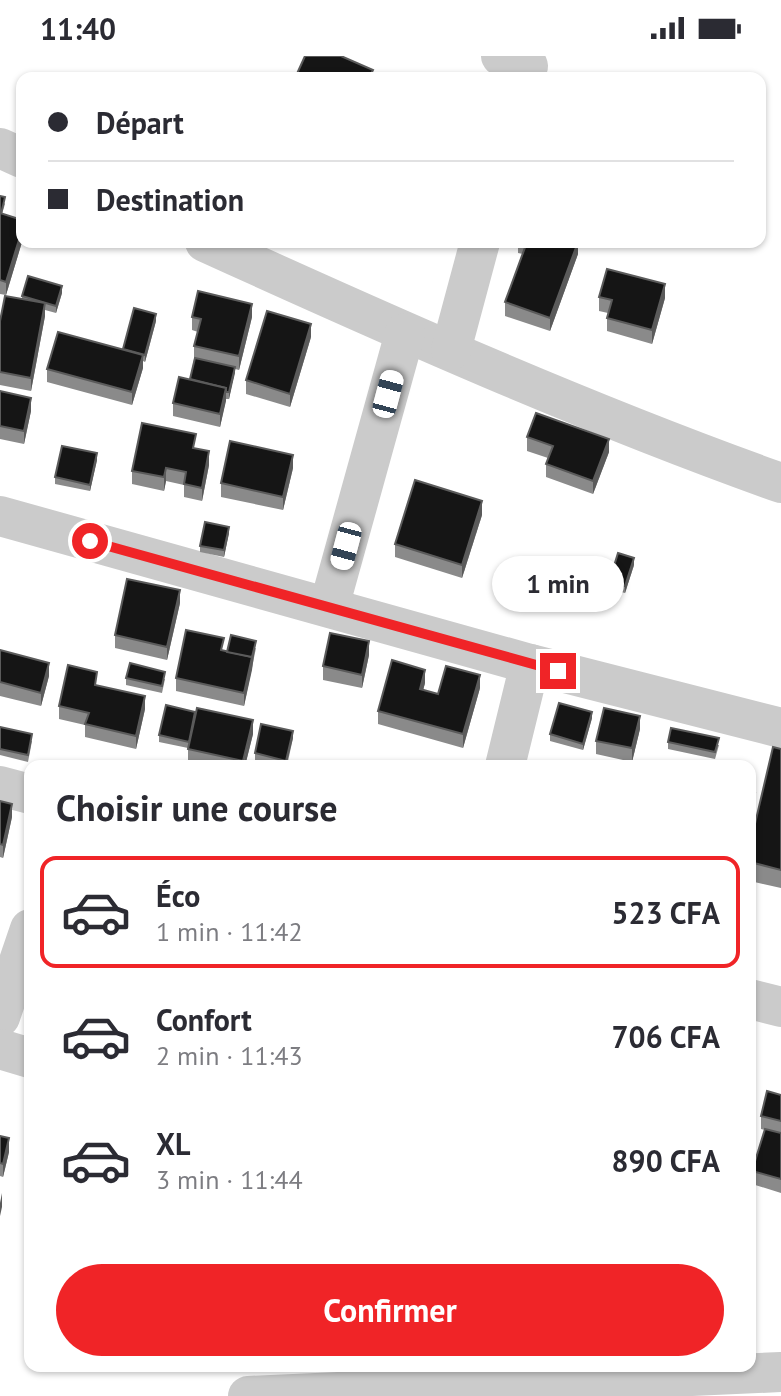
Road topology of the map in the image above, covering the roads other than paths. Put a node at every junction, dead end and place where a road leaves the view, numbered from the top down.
1 (218, 248) edge
2 (478, 248) edge
3 (405, 333) junction
4 (451, 350) junction
5 (781, 483) edge
6 (0, 516) edge
7 (329, 607) junction
8 (530, 664) junction
9 (781, 728) edge
10 (506, 760) edge
11 (0, 786) edge
12 (24, 792) edge
13 (24, 947) edge
14 (756, 1001) edge
15 (781, 1007) edge
16 (0, 1017) edge
17 (0, 1049) edge
18 (24, 1056) edge
19 (781, 1372) edge
20 (303, 1380) edge
21 (248, 1396) edge

1 - 3 street
2 - 4 street
3 - 4 street
3 - 7 street
4 - 5 street
6 - 7 street
7 - 8 street
8 - 9 street
8 - 10 street
11 - 12 street
13 - 16 street
14 - 15 street
17 - 18 street
19 - 20 street
20 - 21 street

